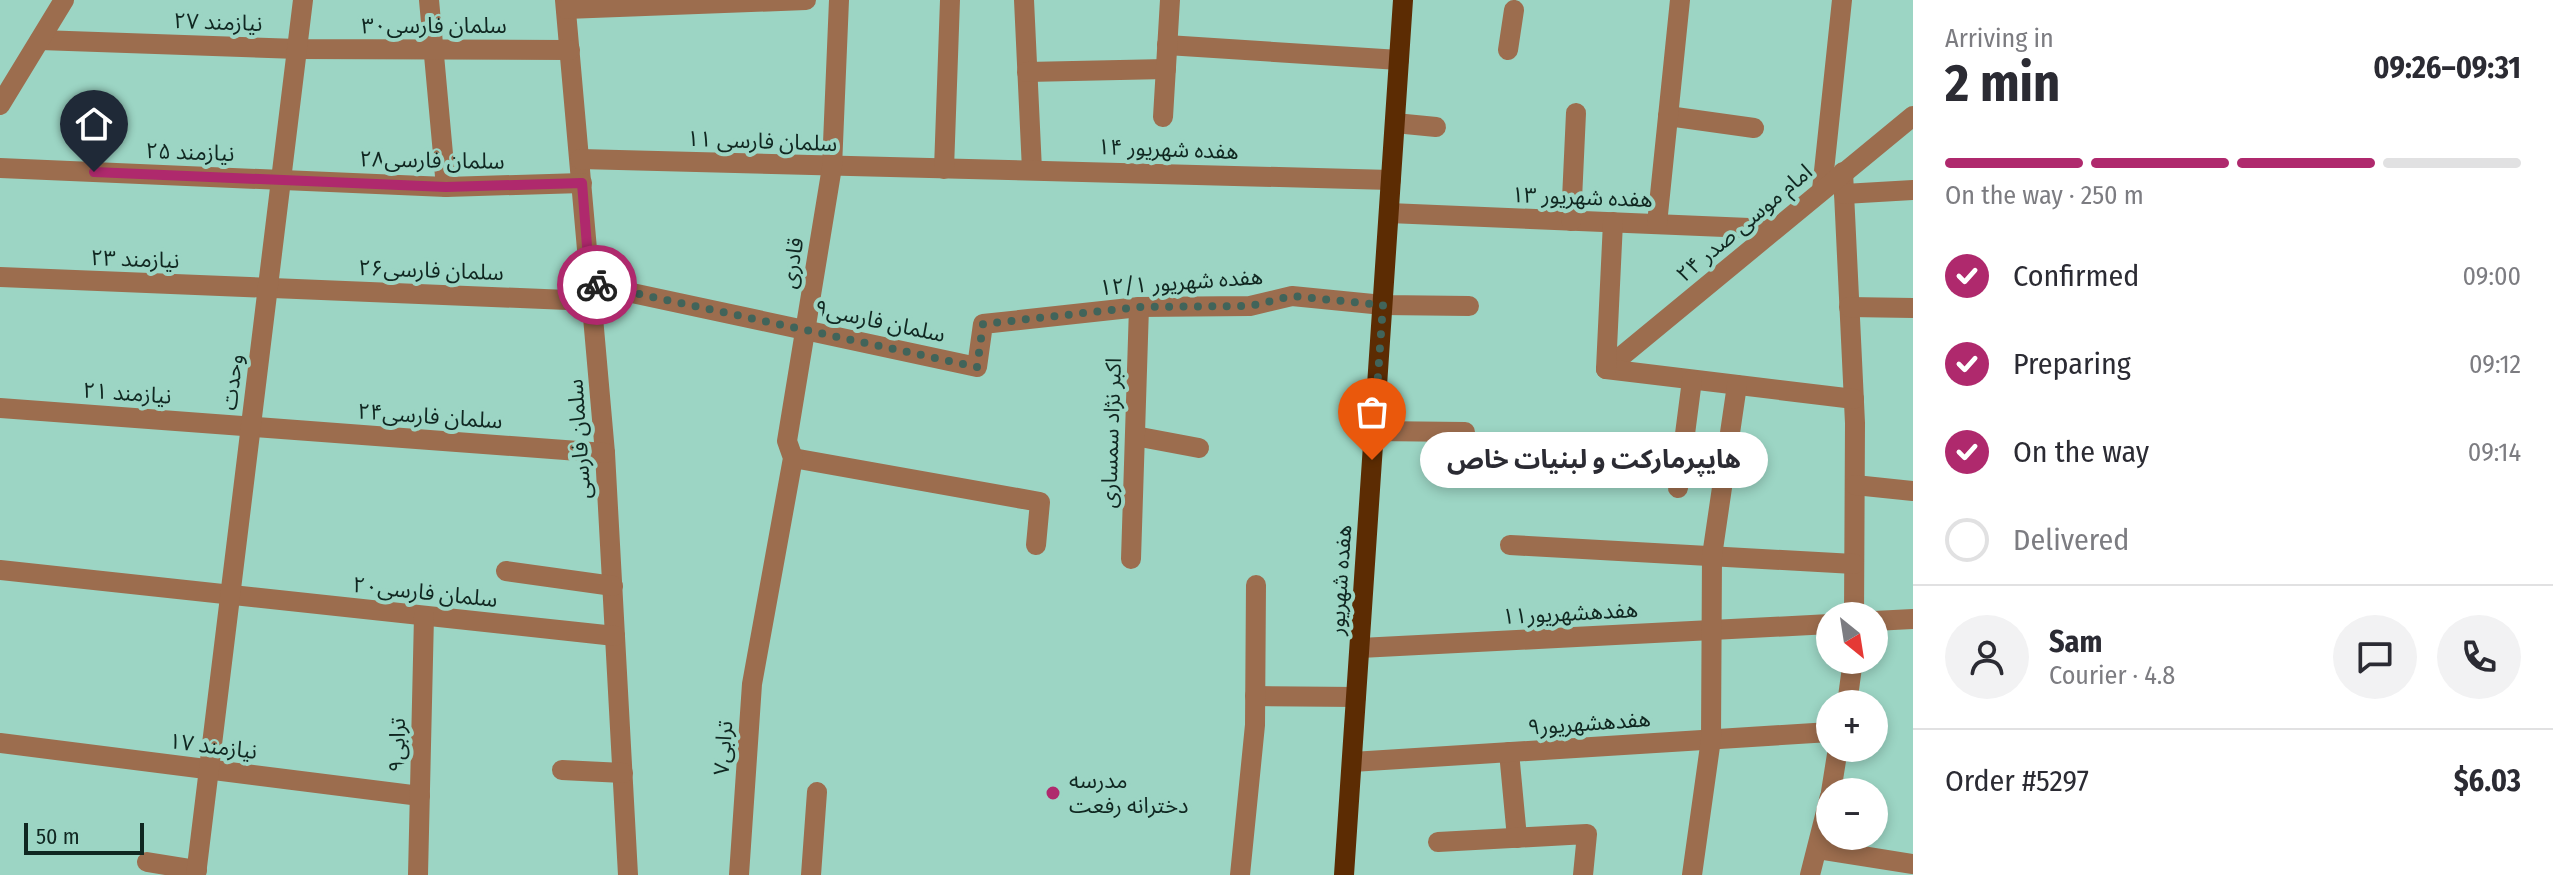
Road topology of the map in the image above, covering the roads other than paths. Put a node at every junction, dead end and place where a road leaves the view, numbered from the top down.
1 (64, 0) edge
2 (303, 0) edge
3 (429, 0) edge
4 (806, 0) edge
5 (839, 0) edge
6 (950, 0) edge
7 (1024, 0) edge
8 (1170, 0) edge
9 (1403, 0) edge
10 (1680, 0) edge
11 (1842, 0) edge
12 (565, 4) edge
13 (1514, 10) dead end
14 (40, 40) junction
15 (1167, 45) junction
16 (298, 49) junction
17 (433, 49) junction
18 (570, 50) junction
19 (1508, 50) dead end
20 (1399, 60) junction
21 (1166, 69) junction
22 (1027, 72) junction
23 (0, 105) edge
24 (1576, 113) dead end
25 (1668, 116) junction
26 (1913, 116) edge
27 (1163, 117) dead end
28 (1395, 123) junction
29 (1436, 127) dead end
30 (1754, 128) dead end
31 (580, 159) junction
32 (832, 167) junction
33 (0, 168) edge
34 (944, 169) junction
35 (1032, 170) junction
36 (1843, 172) junction
37 (281, 180) junction
38 (1391, 180) junction
39 (582, 183) junction
40 (446, 187) junction
41 (1822, 190) junction
42 (1913, 190) edge
43 (1844, 194) junction
44 (1389, 213) junction
45 (1571, 221) junction
46 (1613, 222) junction
47 (1657, 224) junction
48 (1773, 229) junction
49 (0, 277) edge
50 (268, 288) junction
51 (591, 292) junction
52 (1383, 305) junction
53 (1469, 306) dead end
54 (1139, 307) junction
55 (1849, 307) junction
56 (1913, 308) edge
57 (983, 324) joint
58 (805, 330) junction
59 (1606, 369) junction
60 (1692, 380) junction
61 (1737, 385) junction
62 (1854, 399) junction
63 (0, 408) edge
64 (251, 427) junction
65 (1374, 431) junction
66 (1465, 432) dead end
67 (1135, 436) junction
68 (1199, 448) dead end
69 (605, 453) junction
70 (793, 458) junction
71 (1855, 485) junction
72 (1678, 488) dead end
73 (1913, 491) edge
74 (1036, 545) dead end
75 (1510, 545) dead end
76 (1712, 556) junction
77 (1131, 559) dead end
78 (1854, 564) junction
79 (0, 570) edge
80 (506, 571) dead end
81 (1256, 585) dead end
82 (613, 586) junction
83 (231, 595) junction
84 (1854, 602) edge
85 (424, 616) junction
86 (1913, 619) edge
87 (1888, 620) edge
88 (763, 624) joint
89 (1816, 625) edge
90 (1712, 629) junction
91 (615, 636) junction
92 (1360, 648) junction
93 (1255, 696) junction
94 (1356, 697) junction
95 (1816, 733) edge
96 (1711, 739) junction
97 (0, 743) edge
98 (1509, 752) junction
99 (1352, 762) junction
100 (209, 769) junction
101 (562, 770) dead end
102 (623, 773) junction
103 (817, 792) dead end
104 (420, 796) junction
105 (1517, 838) junction
106 (1438, 842) dead end
107 (1818, 850) edge
108 (1824, 850) edge
109 (147, 862) dead end
110 (1913, 864) edge
111 (196, 873) edge
112 (418, 875) edge
113 (628, 875) edge
114 (739, 875) edge
115 (811, 875) edge
116 (1240, 875) edge
117 (1344, 875) edge
118 (1583, 875) edge
119 (1692, 875) edge
120 (1810, 875) edge

1 - 14 street
2 - 16 street, وحدت
3 - 17 street
4 - 12 street
5 - 32 street, قادری
6 - 34 street
7 - 22 street
8 - 15 street
9 - 20 main road, هفده شهریور
10 - 25 street
11 - 41 street
12 - 18 street, سلمان فارسی
13 - 19 street
14 - 16 street, نیازمند ۲۷
14 - 23 street
15 - 20 street
15 - 21 street
16 - 17 street, سلمان فارسی۳۰
16 - 37 street, وحدت
17 - 18 street, سلمان فارسی۳۰
17 - 40 street
18 - 31 street, سلمان فارسی
20 - 28 main road, هفده شهریور
21 - 22 street
21 - 27 street
22 - 35 street
24 - 45 street
25 - 30 street
25 - 47 street
26 - 36 street, امام موسی صدر ۲۴
28 - 29 street
28 - 38 main road, هفده شهریور
31 - 32 street, سلمان فارسی ۱۱
31 - 39 street, سلمان فارسی
32 - 34 street, سلمان فارسی ۱۱
32 - 58 street, قادری
33 - 37 street, نیازمند ۲۵
34 - 35 street, هفده شهریور ۱۴
35 - 38 street, هفده شهریور ۱۴
36 - 41 street, امام موسی صدر ۲۴
36 - 43 street
37 - 40 street, سلمان فارسی۲۸
37 - 50 street, وحدت
38 - 44 main road, هفده شهریور
39 - 40 street, سلمان فارسی۲۸
39 - 51 street, سلمان فارسی
41 - 48 street, امام موسی صدر ۲۴
42 - 43 street
43 - 55 street
44 - 45 street, هفده شهریور ۱۳
44 - 52 main road, هفده شهریور
45 - 46 street, هفده شهریور ۱۳
46 - 47 street, هفده شهریور ۱۳
46 - 59 street
47 - 48 street, هفده شهریور ۱۳
48 - 59 street, امام موسی صدر ۲۴
49 - 50 street, نیازمند ۲۳
50 - 51 street, سلمان فارسی۲۶
50 - 64 street, وحدت
51 - 58 street, سلمان فارسی۹
51 - 69 street, سلمان فارسی
52 - 53 street, هفده شهریور ۱۲/۱
52 - 54 street, هفده شهریور ۱۲/۱
52 - 65 main road, هفده شهریور
54 - 57 street, هفده شهریور ۱۲/۱
54 - 67 street, اکبر نژاد سمساری
55 - 56 street
55 - 62 street
57 - 58 street, سلمان فارسی۹
58 - 70 street, قادری
59 - 60 street
60 - 61 street
60 - 72 street
61 - 62 street
61 - 76 street
62 - 71 street
63 - 64 street, نیازمند ۲۱
64 - 69 street, سلمان فارسی۲۴
64 - 83 street, وحدت
65 - 66 street
65 - 92 main road, هفده شهریور
67 - 68 street
67 - 77 street, اکبر نژاد سمساری
69 - 82 street, سلمان فارسی
70 - 74 street
70 - 88 street, قادری
71 - 73 street
71 - 78 street
75 - 76 street
76 - 78 street
76 - 90 street
78 - 84 street
79 - 83 street, سلمان فارسی۲۰
80 - 82 street
81 - 93 street
82 - 91 street, سلمان فارسی
83 - 85 street, سلمان فارسی۲۰
83 - 100 street, وحدت
85 - 91 street, سلمان فارسی۲۰
85 - 104 street, ترابی۹
86 - 87 street
88 - 114 street, ترابی۷
89 - 90 street, هفدهشهریور۱۱
90 - 92 street, هفدهشهریور۱۱
90 - 96 street
91 - 102 street, سلمان فارسی
92 - 94 main road, هفده شهریور
93 - 94 street
93 - 116 street
94 - 99 main road, هفده شهریور
95 - 96 street, هفدهشهریور۹
96 - 98 street, هفدهشهریور۹
96 - 119 street
97 - 100 street, نیازمند ۱۷
98 - 99 street, هفدهشهریور۹
98 - 105 street
99 - 117 main road, هفده شهریور
100 - 104 street, نیازمند ۱۷
100 - 111 street, وحدت
101 - 102 street
102 - 113 street, سلمان فارسی
103 - 115 street
104 - 112 street, ترابی۹
105 - 106 street
105 - 118 street
107 - 120 street
108 - 110 street
109 - 111 street

